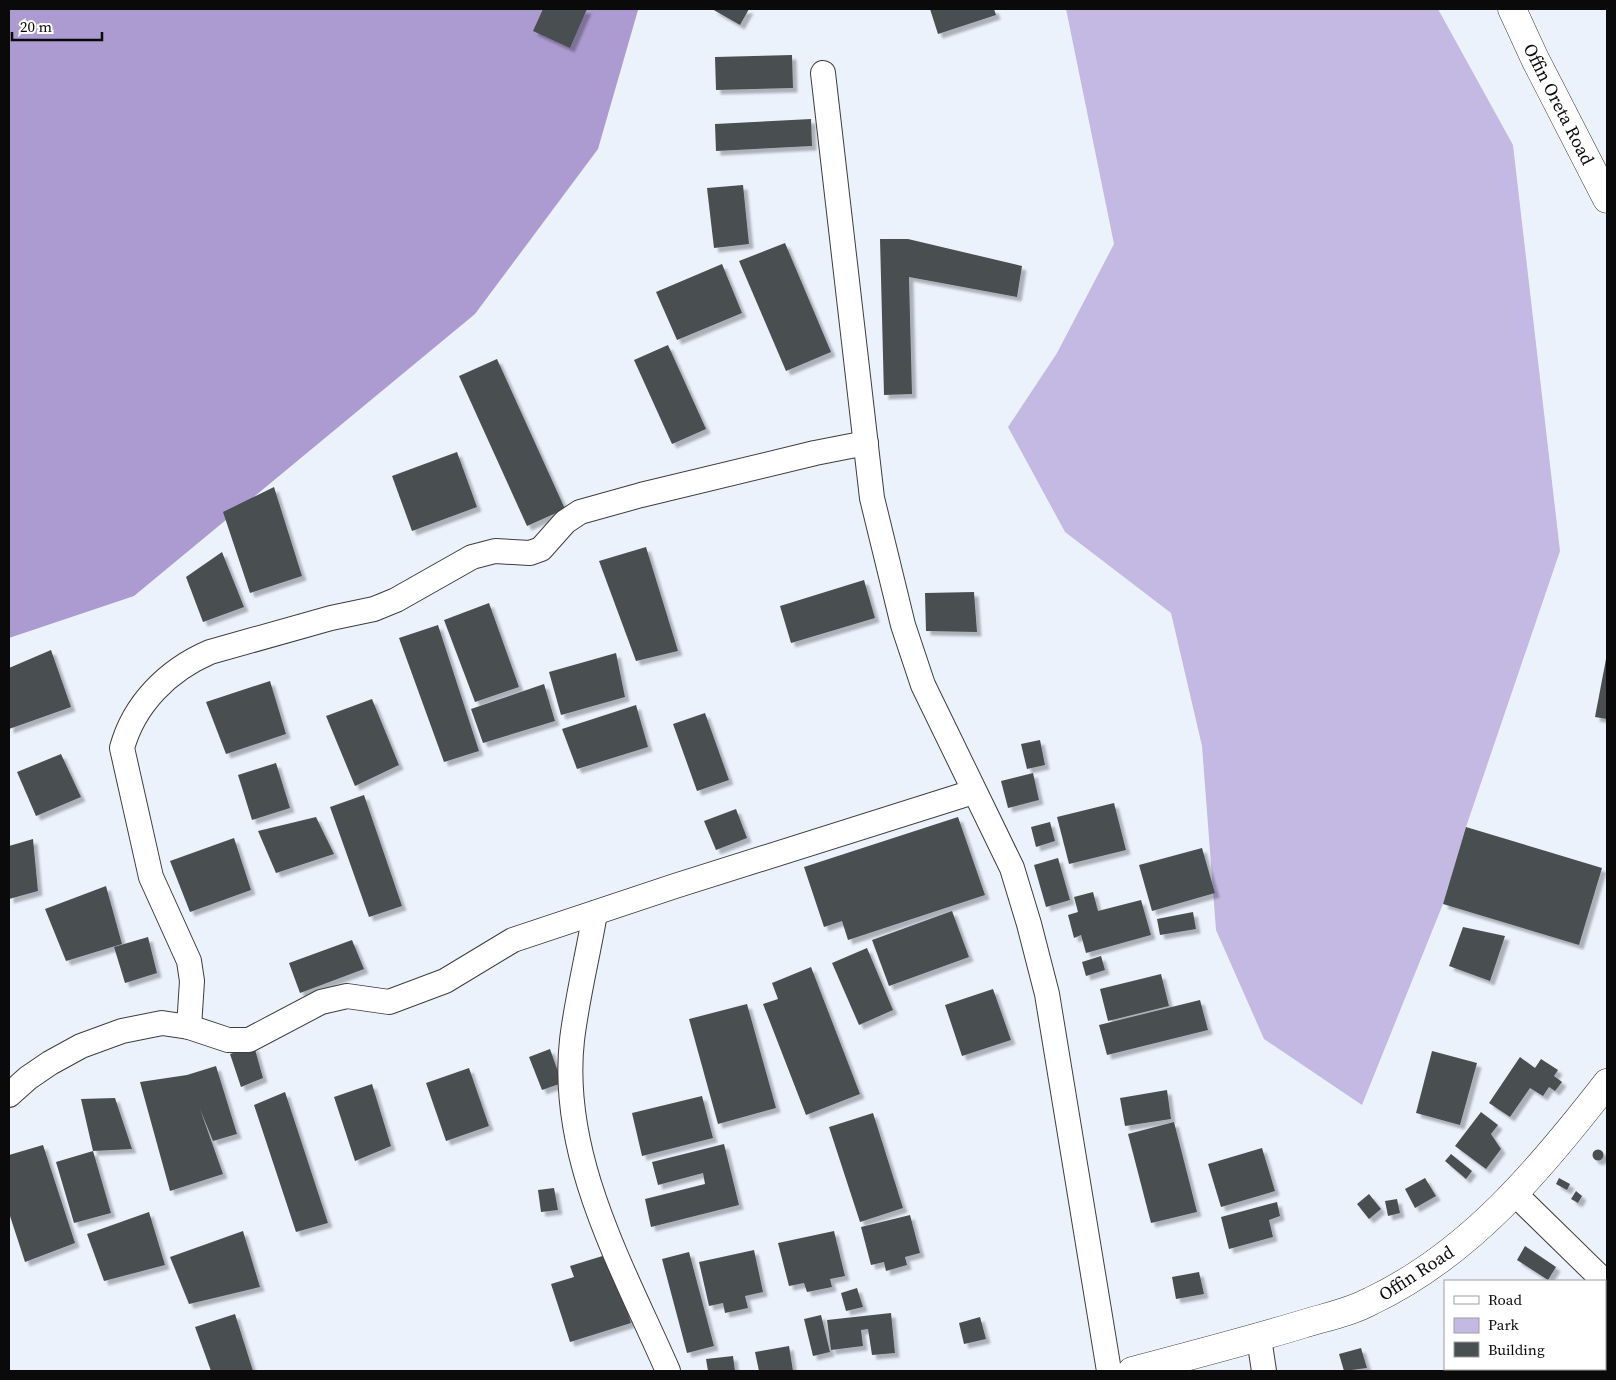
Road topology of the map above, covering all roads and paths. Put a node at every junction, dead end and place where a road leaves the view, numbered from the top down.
1 (1512, 9) edge
2 (823, 72) dead end
3 (1607, 199) edge
4 (866, 443) junction
5 (973, 792) junction
6 (595, 913) junction
7 (189, 1027) junction
8 (1607, 1083) edge
9 (9, 1095) edge
10 (1514, 1193) junction
11 (1603, 1280) edge
12 (1259, 1338) junction
13 (668, 1371) edge
14 (1110, 1371) edge
15 (1132, 1371) edge
16 (1264, 1371) edge

1 - 3 street, Offin Oreta Road
2 - 4 street
4 - 5 street
4 - 7 street
5 - 6 street
5 - 14 street
6 - 7 street
6 - 13 street
7 - 9 street
8 - 10 street, Offin Road
10 - 11 street
10 - 12 street, Offin Road
12 - 15 street, Offin Road
12 - 16 street

